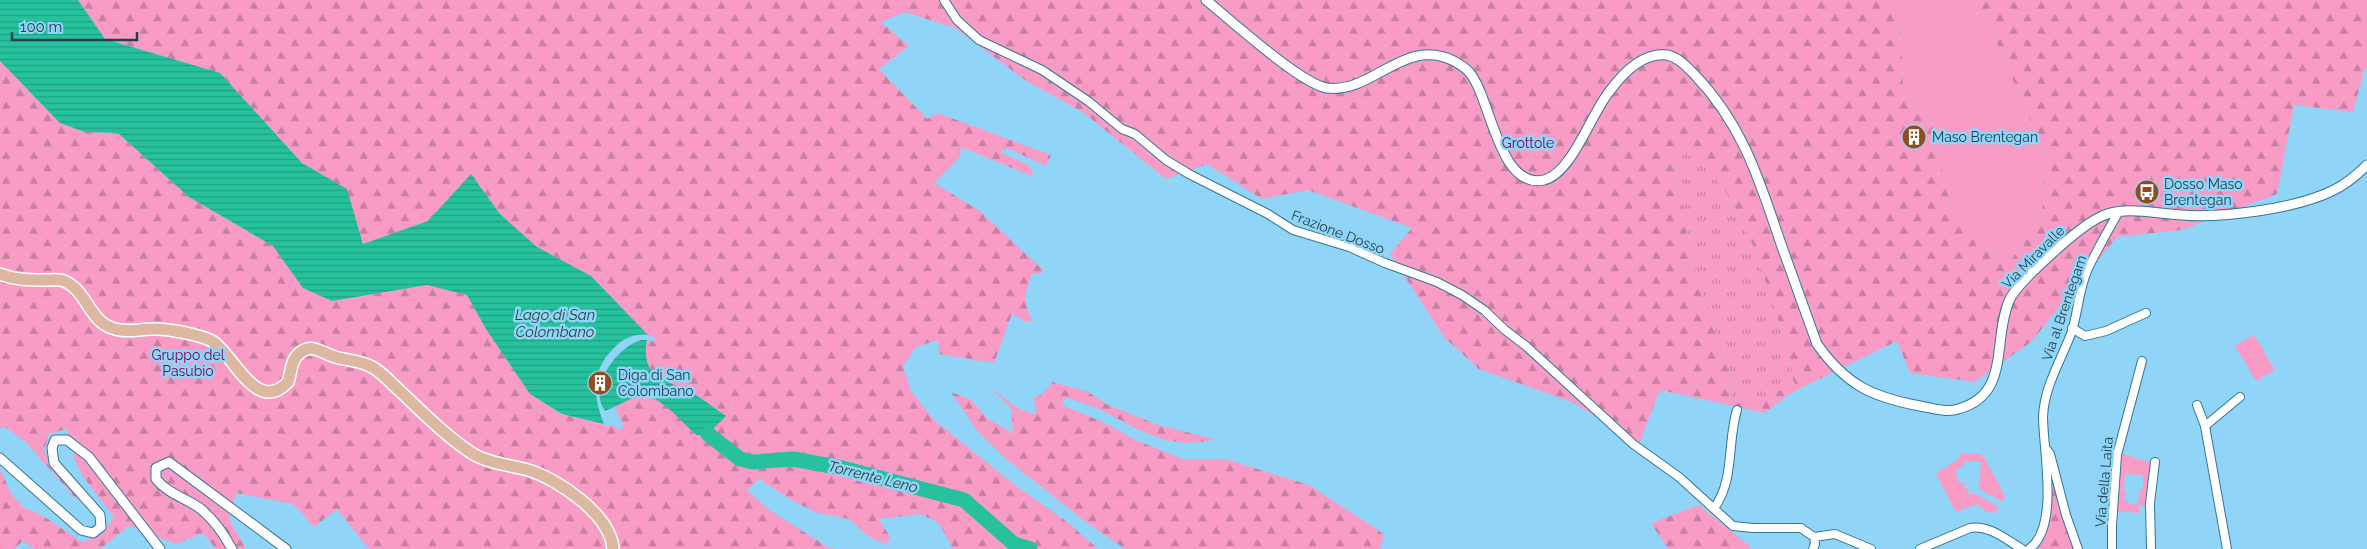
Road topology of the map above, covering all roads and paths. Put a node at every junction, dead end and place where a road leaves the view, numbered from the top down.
1 (944, 0) edge
2 (1206, 0) edge
3 (2367, 165) edge
4 (2119, 211) junction
5 (0, 274) edge
6 (2146, 313) dead end
7 (2072, 328) junction
8 (2142, 361) dead end
9 (2240, 396) dead end
10 (2196, 405) dead end
11 (1737, 410) dead end
12 (2205, 426) junction
13 (2044, 446) junction
14 (0, 458) edge
15 (2155, 462) dead end
16 (1712, 507) junction
17 (1814, 536) junction
18 (160, 549) edge
19 (232, 549) edge
20 (286, 549) edge
21 (613, 549) edge
22 (1813, 549) edge
23 (1871, 549) edge
24 (1920, 549) edge
25 (2022, 549) edge
26 (2029, 549) edge
27 (2078, 549) edge
28 (2112, 549) edge
29 (2151, 549) edge
30 (2227, 549) edge

1 - 16 street, Frazione Dosso
2 - 4 street, Via Miravalle
3 - 4 street, Via Miravalle
4 - 7 street, Via al Brentegam
5 - 21 main road
6 - 7 street
7 - 13 street, Via al Brentegam
8 - 28 street, Via della Laita
9 - 12 street
10 - 12 street
11 - 16 street
12 - 30 street
13 - 26 street, Via al Brentegam
13 - 27 street, Via al Brentegam
14 - 18 street
15 - 29 street
16 - 17 street, Frazione Dosso
17 - 22 street
17 - 23 street
19 - 20 street
24 - 25 street

